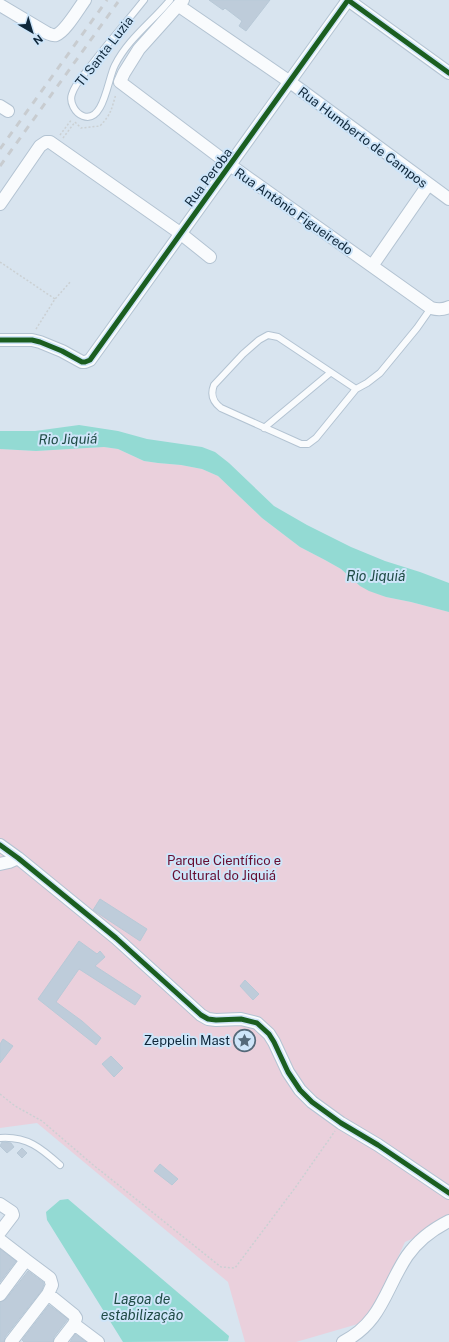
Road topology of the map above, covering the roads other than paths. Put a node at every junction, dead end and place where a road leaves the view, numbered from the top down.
1 (85, 0) edge
2 (144, 0) edge
3 (348, 0) edge
4 (177, 2) edge
5 (0, 5) edge
6 (449, 73) edge
7 (290, 82) junction
8 (230, 165) junction
9 (428, 185) junction
10 (449, 200) edge
11 (0, 204) edge
12 (180, 233) junction
13 (210, 257) dead end
14 (372, 266) junction
15 (449, 307) edge
16 (431, 308) junction
17 (0, 340) edge
18 (330, 373) junction
19 (356, 389) junction
20 (264, 428) junction
21 (0, 845) edge
22 (18, 858) junction
23 (0, 864) edge
24 (0, 1138) edge
25 (60, 1165) dead end
26 (449, 1193) edge
27 (0, 1204) edge
28 (449, 1220) edge
29 (0, 1232) edge
30 (0, 1240) edge
31 (26, 1260) junction
32 (0, 1294) edge
33 (48, 1294) junction
34 (75, 1321) junction
35 (356, 1339) edge
36 (11, 1342) edge
37 (60, 1342) edge
38 (98, 1342) edge
39 (342, 1342) edge

1 - 5 street
2 - 4 lane, TI Santa Luzia
3 - 6 street
3 - 7 street, Rua Peroba
4 - 7 street, Rua Humberto de Campos
4 - 8 street, Rua Antônio Figueiredo
7 - 8 street, Rua Peroba
7 - 9 street, Rua Humberto de Campos
8 - 12 street, Rua Peroba
8 - 14 street, Rua Antônio Figueiredo
9 - 10 street, Rua Humberto de Campos
9 - 14 street
11 - 12 street
12 - 13 street
12 - 17 street, Rua Peroba
14 - 16 street, Rua Antônio Figueiredo
15 - 16 street
16 - 19 lane
18 - 19 lane
18 - 20 lane
18 - 20 lane
19 - 20 lane
21 - 22 street
22 - 23 street
22 - 26 street
24 - 25 lane
27 - 29 street
28 - 35 street
30 - 31 street
31 - 32 street
31 - 33 street
33 - 34 street
33 - 36 street
34 - 37 street
34 - 38 street
35 - 39 street

